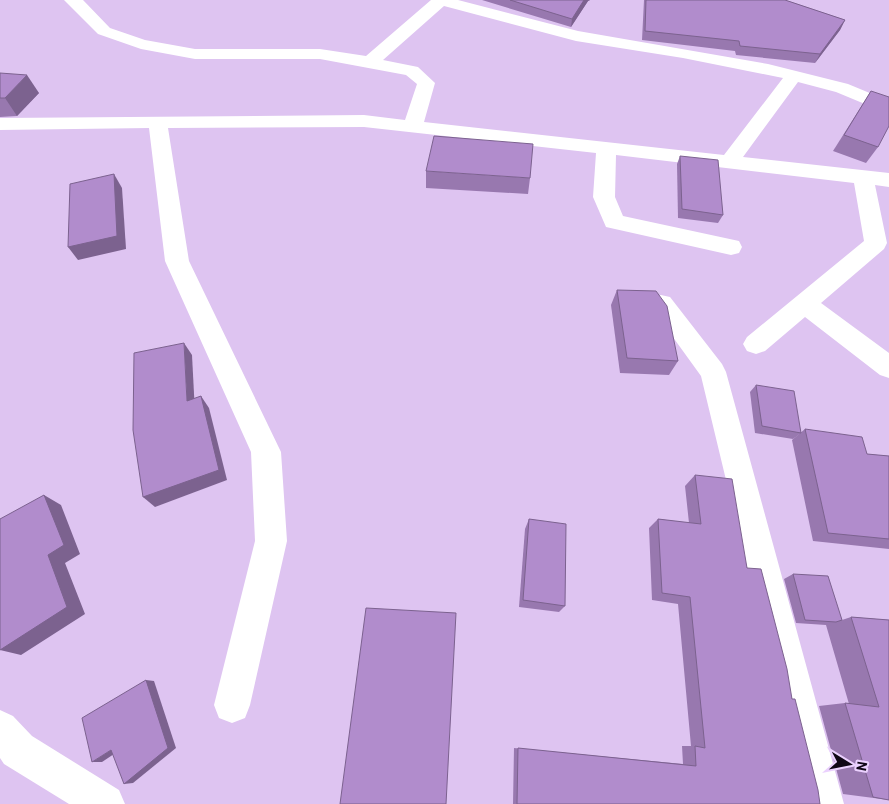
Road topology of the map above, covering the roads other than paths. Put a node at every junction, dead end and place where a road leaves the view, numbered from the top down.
1 (72, 0) edge
2 (440, 0) edge
3 (370, 62) junction
4 (794, 76) junction
5 (889, 108) edge
6 (158, 123) junction
7 (0, 124) edge
8 (413, 126) junction
9 (606, 147) junction
10 (729, 162) junction
11 (863, 176) junction
12 (889, 180) edge
13 (731, 247) dead end
14 (804, 303) junction
15 (660, 304) edge
16 (756, 344) dead end
17 (889, 367) edge
18 (232, 705) dead end
19 (0, 729) edge
20 (105, 804) edge
21 (824, 804) edge

1 - 3 street
2 - 3 street
2 - 4 street
3 - 8 street
4 - 5 street
4 - 10 street
6 - 7 street
6 - 8 street
6 - 18 street
8 - 9 street
9 - 10 street
9 - 13 street
10 - 11 street
11 - 12 street
11 - 14 street
14 - 16 street
14 - 17 street
15 - 21 street
19 - 20 street

